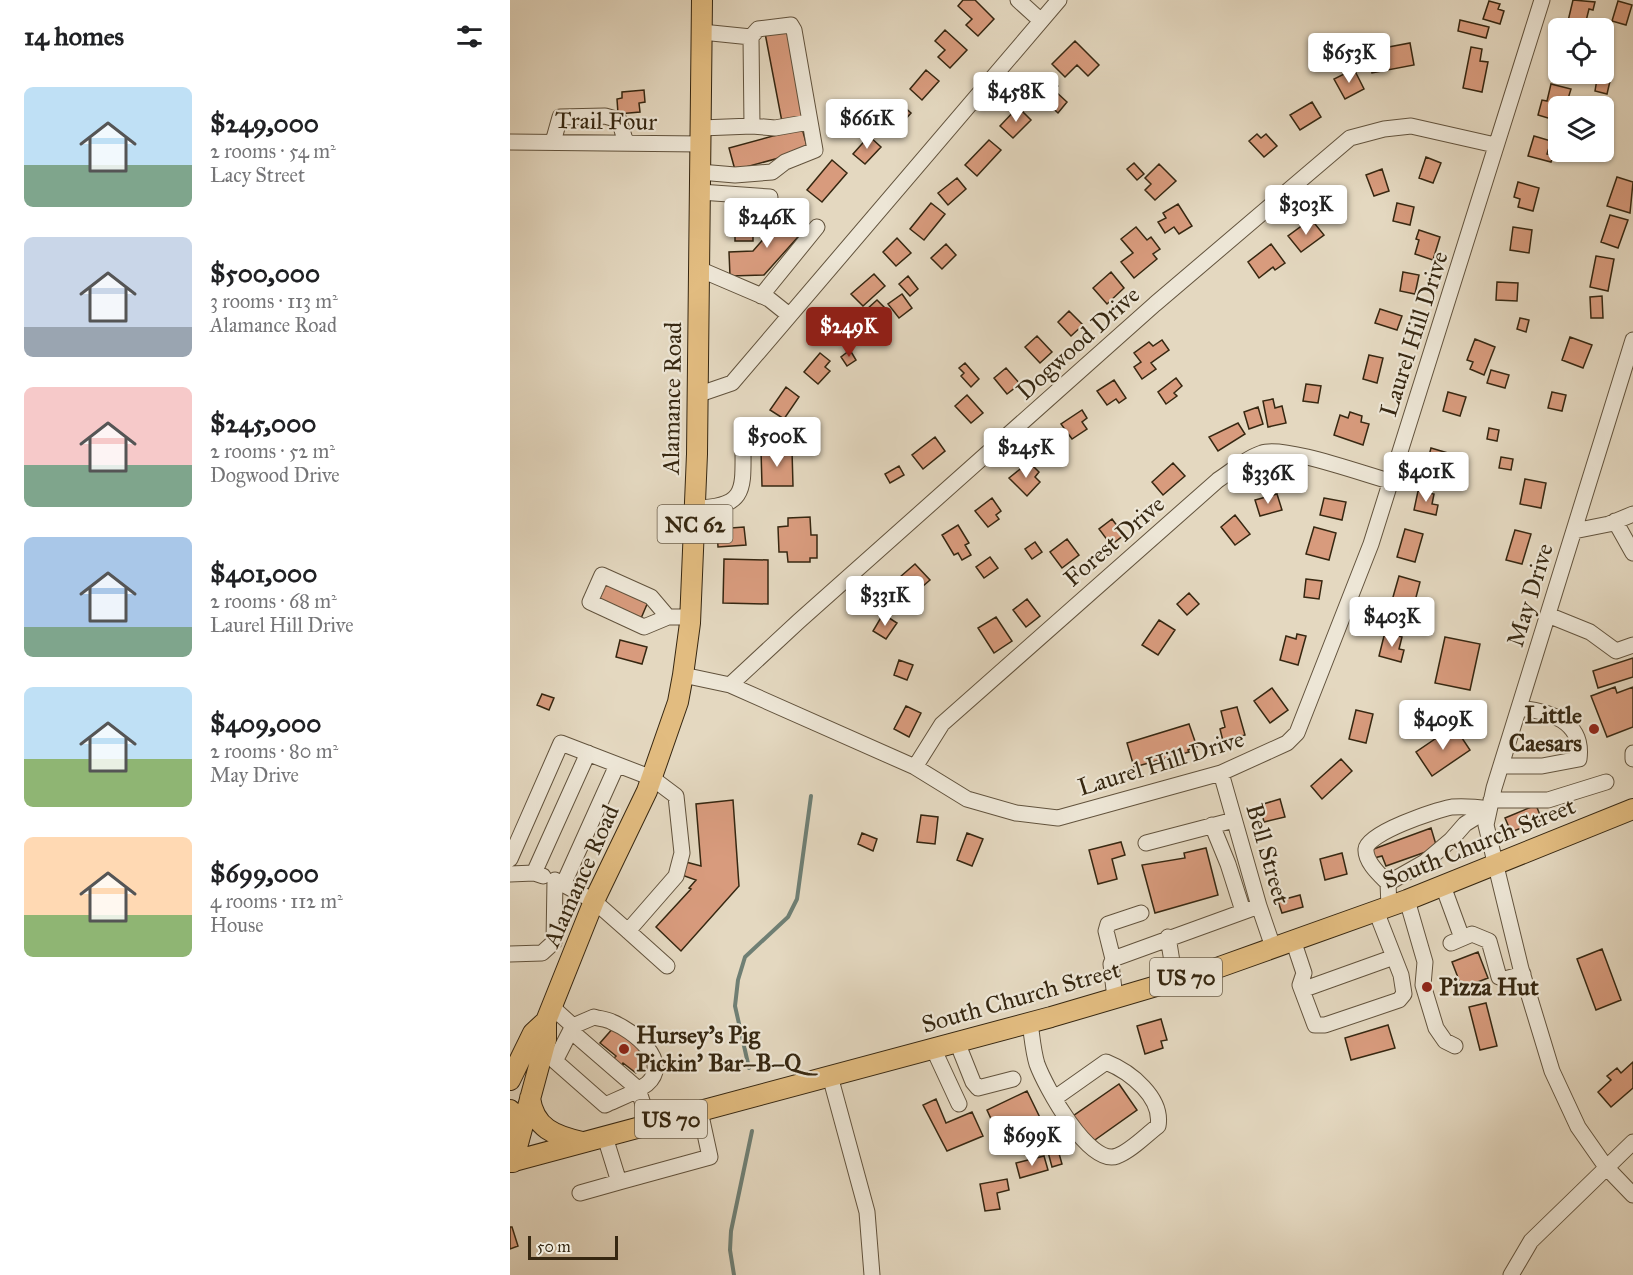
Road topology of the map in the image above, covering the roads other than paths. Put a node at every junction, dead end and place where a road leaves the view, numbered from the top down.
1 (702, 0) edge
2 (1018, 0) edge
3 (1059, 0) edge
4 (1542, 0) edge
5 (1040, 20) junction
6 (702, 32) junction
7 (751, 37) junction
8 (809, 122) junction
9 (752, 126) junction
10 (701, 136) junction
11 (510, 142) edge
12 (553, 142) junction
13 (627, 143) junction
14 (1495, 145) junction
15 (700, 172) junction
16 (700, 192) junction
17 (770, 197) dead end
18 (817, 228) dead end
19 (699, 268) junction
20 (761, 296) junction
21 (789, 315) junction
22 (1633, 340) edge
23 (697, 396) junction
24 (743, 446) dead end
25 (1389, 481) junction
26 (696, 508) junction
27 (1633, 514) edge
28 (1616, 522) junction
29 (1574, 531) junction
30 (1633, 553) edge
31 (1548, 615) junction
32 (668, 617) junction
33 (690, 617) junction
34 (1633, 645) edge
35 (683, 675) junction
36 (730, 686) junction
37 (1519, 708) junction
38 (588, 753) junction
39 (1633, 753) edge
40 (1633, 759) edge
41 (617, 765) junction
42 (1501, 766) junction
43 (915, 767) junction
44 (1221, 773) junction
45 (652, 778) junction
46 (1606, 782) dead end
47 (1490, 805) junction
48 (1633, 809) edge
49 (1234, 820) junction
50 (1212, 825) junction
51 (1146, 843) dead end
52 (511, 855) edge
53 (1495, 865) junction
54 (534, 873) junction
55 (510, 874) edge
56 (559, 883) junction
57 (1388, 883) junction
58 (1443, 886) junction
59 (594, 902) junction
60 (1259, 906) junction
61 (1390, 906) junction
62 (1243, 912) junction
63 (1142, 914) dead end
64 (628, 931) junction
65 (1168, 937) junction
66 (1293, 940) junction
67 (1273, 947) junction
68 (510, 954) edge
69 (1394, 957) junction
70 (1113, 958) junction
71 (667, 966) dead end
72 (1523, 974) junction
73 (1175, 980) junction
74 (1302, 990) junction
75 (1115, 998) junction
76 (549, 1014) junction
77 (1030, 1023) junction
78 (572, 1028) junction
79 (957, 1042) junction
80 (1455, 1046) dead end
81 (933, 1048) junction
82 (830, 1076) junction
83 (1013, 1079) dead end
84 (510, 1080) edge
85 (638, 1089) junction
86 (530, 1098) junction
87 (1055, 1098) junction
88 (959, 1104) dead end
89 (510, 1110) edge
90 (700, 1111) junction
91 (650, 1125) junction
92 (604, 1137) junction
93 (519, 1140) junction
94 (1633, 1142) edge
95 (585, 1143) junction
96 (511, 1162) edge
97 (1605, 1167) junction
98 (619, 1182) junction
99 (580, 1192) dead end
100 (1633, 1195) edge
101 (872, 1275) edge
102 (1511, 1275) edge

1 - 6 main road, Alamance Road / NC 62
2 - 5 street
3 - 5 street
4 - 14 street, Laurel Hill Drive
5 - 21 street
6 - 7 street
6 - 10 main road, Alamance Road / NC 62
7 - 8 street
7 - 9 street
8 - 9 street, Trail Four
8 - 15 street
9 - 10 street, Trail Four
10 - 13 street, Trail Four
10 - 15 main road, Alamance Road / NC 62
11 - 12 street, Trail Four
12 - 13 street, Trail Four
12 - 13 street
14 - 25 street, Laurel Hill Drive
14 - 36 street, Dogwood Drive
15 - 16 main road, Alamance Road / NC 62
16 - 17 street
16 - 19 main road, Alamance Road / NC 62
18 - 20 street
19 - 20 street
19 - 23 main road, Alamance Road / NC 62
20 - 21 street
21 - 23 street
22 - 29 street, May Drive
23 - 26 main road, Alamance Road / NC 62
24 - 26 street
25 - 43 street, Forest Drive
25 - 44 street, Laurel Hill Drive
26 - 33 main road, Alamance Road / NC 62
27 - 28 street
28 - 29 street
28 - 30 street
29 - 31 street, May Drive
31 - 34 street
31 - 37 street, May Drive
32 - 32 street
32 - 33 street
33 - 35 main road, Alamance Road / NC 62
35 - 36 street, Laurel Hill Drive
35 - 45 main road, Alamance Road / NC 62
36 - 43 street, Laurel Hill Drive
37 - 42 street, May Drive
37 - 42 street
38 - 41 street
38 - 52 street
38 - 54 street
39 - 40 street
41 - 45 street
41 - 56 street
42 - 47 street, May Drive
43 - 44 street, Laurel Hill Drive
44 - 49 street, Bell Street
45 - 59 main road, Alamance Road / NC 62
45 - 64 street
46 - 47 street
47 - 53 street, May Drive
47 - 57 street
47 - 57 street
48 - 53 main road, South Church Street / US 70
49 - 50 street
49 - 60 street, Bell Street
50 - 51 street
50 - 62 street
53 - 58 main road, South Church Street / US 70
53 - 72 street, May Drive
54 - 55 street
54 - 56 street
56 - 59 street
56 - 68 street
57 - 61 street
58 - 61 main road, South Church Street / US 70
58 - 72 street
59 - 64 street
59 - 76 main road, Alamance Road / NC 62
60 - 62 street
60 - 67 street, Bell Street
61 - 66 main road, South Church Street / US 70
61 - 69 street
61 - 80 street
62 - 65 street
63 - 70 street
64 - 71 street
65 - 70 street
65 - 73 street
66 - 67 main road, South Church Street / US 70
66 - 74 street
67 - 73 main road, South Church Street / US 70
69 - 74 street
69 - 74 street
70 - 75 street
72 - 97 street, May Drive
73 - 75 main road, South Church Street / US 70
75 - 77 main road, South Church Street / US 70
76 - 78 street
76 - 84 main road, Alamance Road / NC 62
76 - 86 main road, Alamance Road / NC 62
77 - 79 main road, South Church Street / US 70
77 - 87 street
78 - 85 street
78 - 85 street
78 - 85 street
79 - 81 main road, South Church Street / US 70
79 - 83 street
81 - 82 main road, South Church Street / US 70
81 - 88 street
82 - 90 main road, South Church Street / US 70
82 - 101 street
85 - 91 street
86 - 93 main road, Alamance Road / NC 62
86 - 95 main road
87 - 87 street
89 - 93 main road
90 - 91 main road, South Church Street / US 70
90 - 98 street
91 - 92 main road, South Church Street / US 70
92 - 95 main road, South Church Street / US 70
92 - 98 street
93 - 96 main road, Alamance Road / NC 62
94 - 97 street
95 - 96 main road, South Church Street / US 70
97 - 100 street, May Drive
97 - 102 street
98 - 99 street

